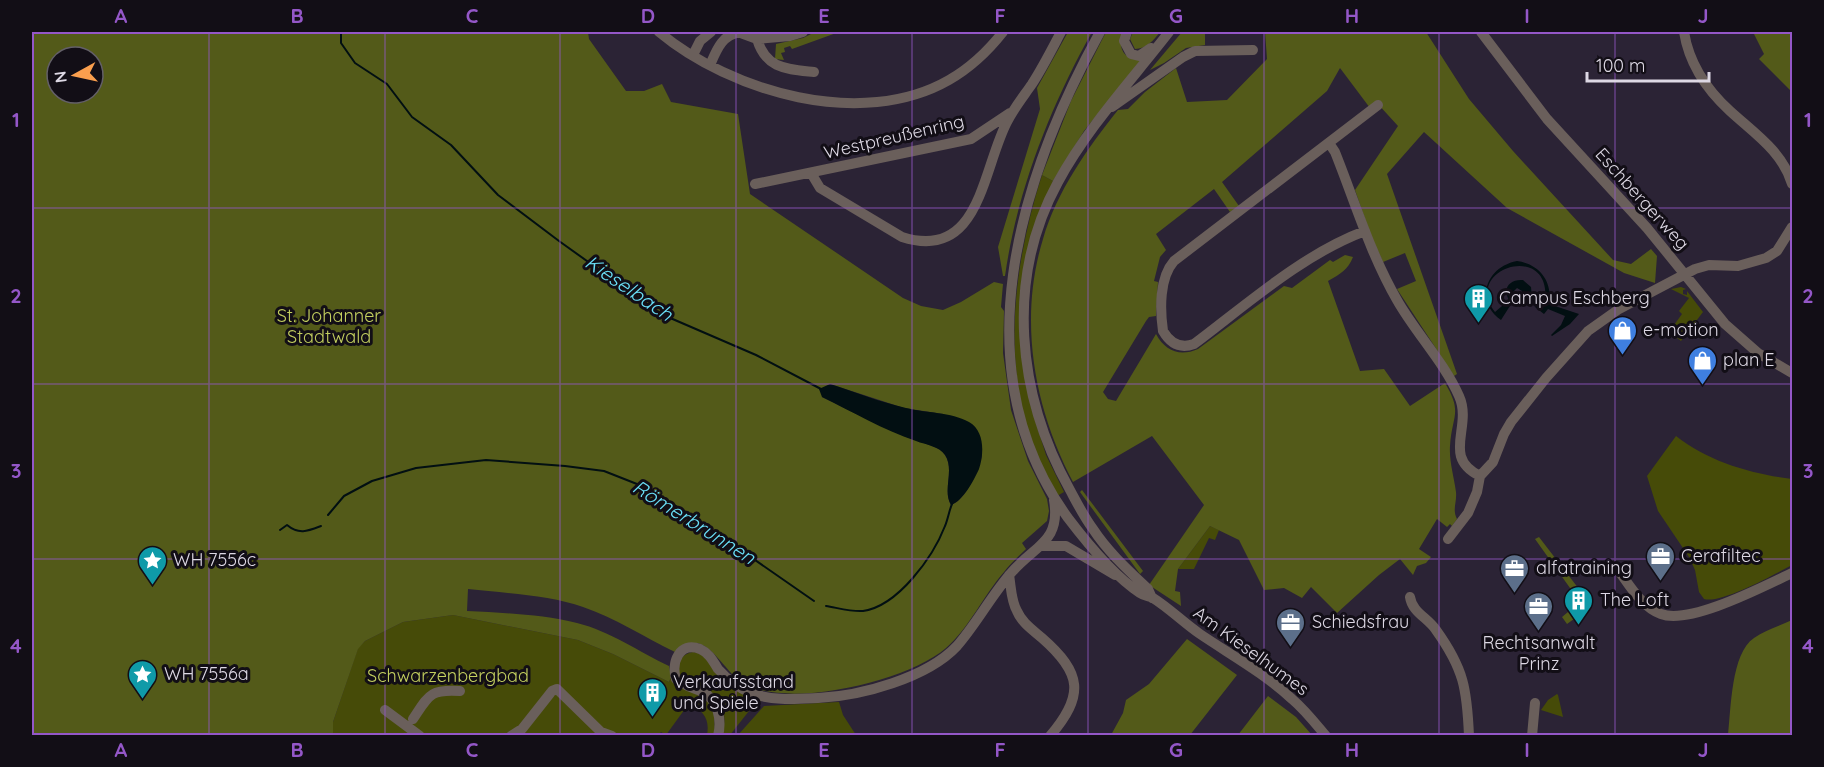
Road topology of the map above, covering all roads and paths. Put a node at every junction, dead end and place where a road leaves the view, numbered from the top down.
1 (659, 32) edge
2 (711, 32) edge
3 (739, 32) edge
4 (804, 32) edge
5 (1003, 32) edge
6 (1061, 32) edge
7 (1100, 32) edge
8 (1127, 32) edge
9 (1481, 32) edge
10 (1684, 32) edge
11 (790, 34) edge
12 (1166, 35) edge
13 (757, 39) junction
14 (1253, 50) dead end
15 (693, 55) junction
16 (710, 65) junction
17 (814, 72) dead end
18 (1378, 105) dead end
19 (1012, 111) junction
20 (1105, 111) junction
21 (1329, 143) junction
22 (811, 173) junction
23 (754, 184) dead end
24 (1792, 184) edge
25 (1792, 227) edge
26 (1365, 231) junction
27 (1686, 274) junction
28 (1792, 373) edge
29 (1480, 476) junction
30 (1054, 500) junction
31 (1081, 525) junction
32 (1051, 534) junction
33 (1448, 539) dead end
34 (1061, 545) junction
35 (1039, 546) junction
36 (1619, 571) dead end
37 (1792, 573) edge
38 (1009, 575) junction
39 (1121, 577) junction
40 (1410, 597) dead end
41 (1152, 598) junction
42 (460, 691) dead end
43 (1534, 703) dead end
44 (385, 710) dead end
45 (413, 719) dead end
46 (420, 735) edge
47 (511, 735) edge
48 (612, 735) edge
49 (718, 735) edge
50 (1050, 735) edge
51 (1326, 735) edge
52 (1469, 735) edge
53 (1532, 735) edge

1 - 15 street
2 - 15 street
3 - 13 street
3 - 16 street
4 - 11 street
5 - 16 street
6 - 19 street, Westpreußenring
7 - 30 street
8 - 12 street
9 - 27 street, Eschbergerweg
10 - 24 street
11 - 13 street
12 - 20 street
13 - 17 street
14 - 20 street
15 - 16 street
18 - 21 street
19 - 22 street, Westpreußenring
19 - 22 street, Westpreußenring
20 - 31 street
21 - 26 street
21 - 26 street
22 - 23 street, Westpreußenring
25 - 27 street
26 - 29 street
27 - 28 street, Eschbergerweg
27 - 29 street
29 - 33 street
30 - 31 street
30 - 32 street
31 - 32 street
31 - 34 street
31 - 39 street
31 - 41 street, Am Kieselhumes
32 - 35 street
34 - 35 street
34 - 39 street
35 - 38 street
36 - 37 street
38 - 49 street
38 - 50 street
39 - 41 street, Am Kieselhumes
40 - 52 street
41 - 51 street, Am Kieselhumes
42 - 45 street
43 - 53 street
44 - 46 street
47 - 48 street

